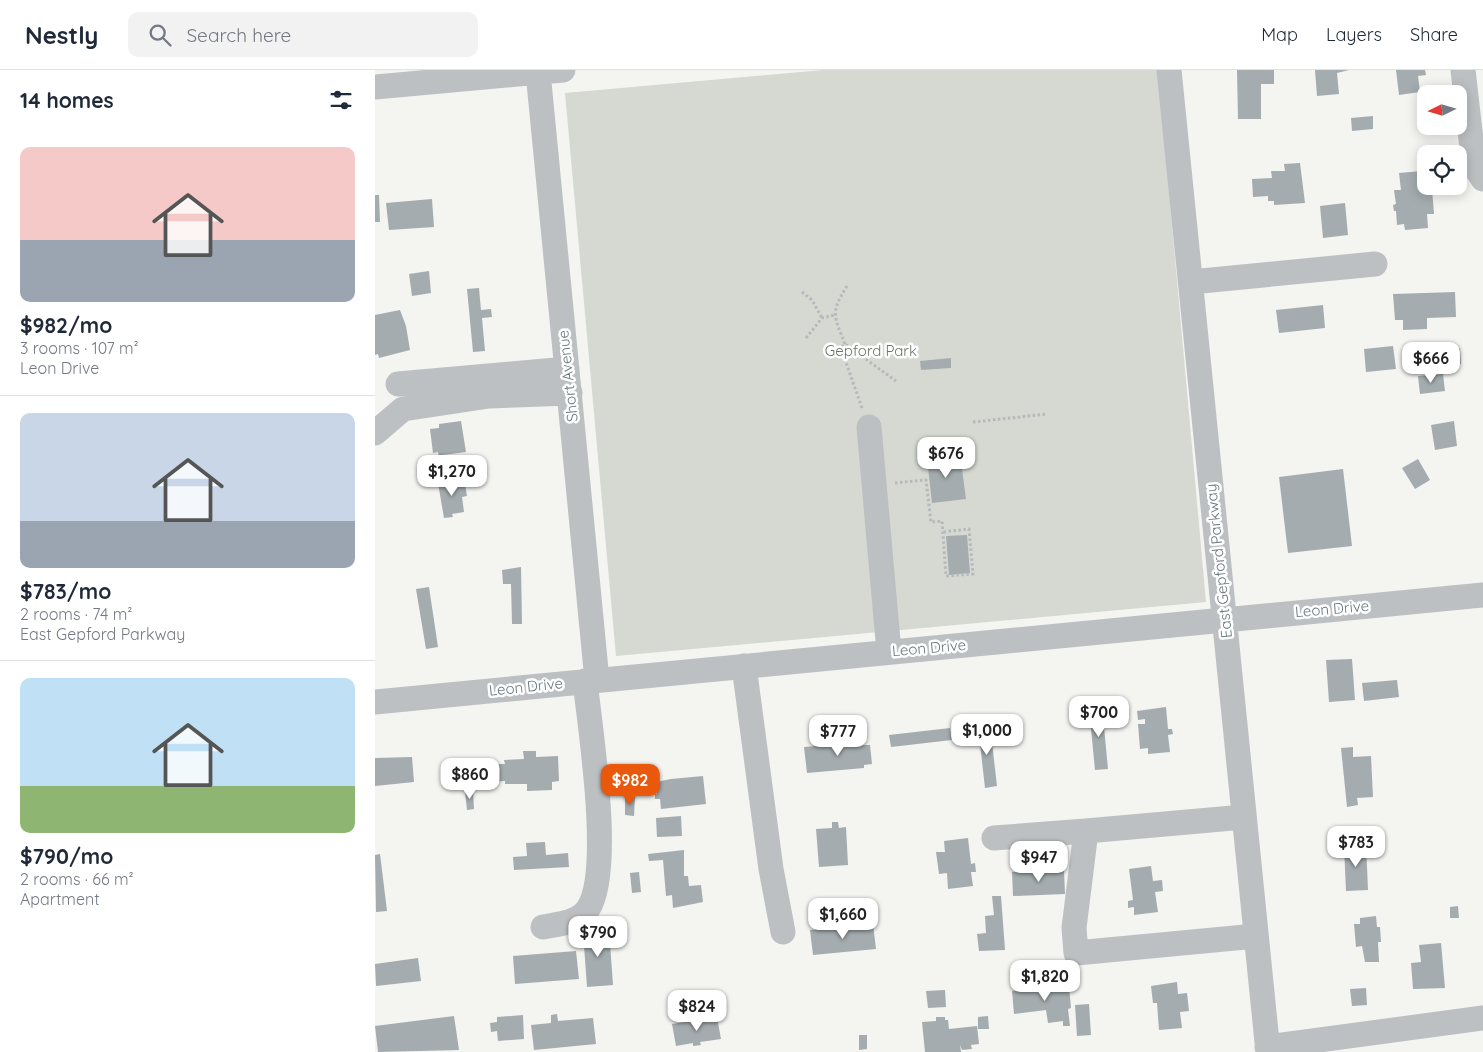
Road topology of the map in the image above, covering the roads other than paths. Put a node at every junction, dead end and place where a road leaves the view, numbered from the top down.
1 (1169, 70) edge
2 (1463, 70) edge
3 (550, 71) edge
4 (447, 75) edge
5 (379, 81) edge
6 (1483, 179) edge
7 (1375, 264) dead end
8 (1191, 282) junction
9 (567, 369) junction
10 (398, 384) dead end
11 (570, 393) junction
12 (869, 427) road end
13 (375, 433) edge
14 (1483, 595) edge
15 (1225, 619) junction
16 (889, 652) junction
17 (744, 666) junction
18 (591, 680) junction
19 (375, 702) edge
20 (1245, 817) junction
21 (1086, 831) junction
22 (994, 838) dead end
23 (543, 927) dead end
24 (783, 932) dead end
25 (1256, 936) junction
26 (1483, 1018) edge
27 (1267, 1049) edge

1 - 8 street, East Gepford Parkway
2 - 6 street
3 - 4 street
3 - 9 street, Short Avenue
4 - 5 street
7 - 8 street
8 - 15 street, East Gepford Parkway
9 - 10 street
9 - 11 street, Short Avenue
11 - 13 street
11 - 18 street, Short Avenue
12 - 16 street
14 - 15 street, Leon Drive
15 - 16 street, Leon Drive
15 - 20 street, East Gepford Parkway
16 - 17 street, Leon Drive
17 - 18 street, Leon Drive
17 - 24 street
18 - 19 street, Leon Drive
18 - 23 street, Short Avenue
20 - 21 street
20 - 25 street, East Gepford Parkway
21 - 22 street
21 - 25 street
25 - 27 street, East Gepford Parkway
26 - 27 street

